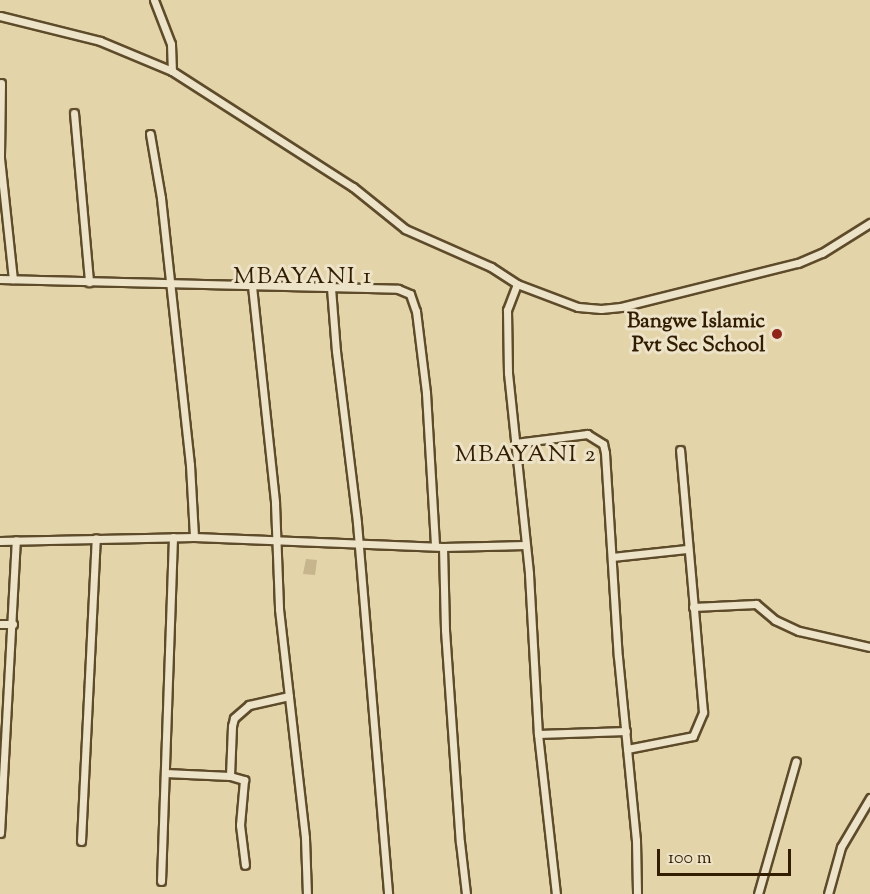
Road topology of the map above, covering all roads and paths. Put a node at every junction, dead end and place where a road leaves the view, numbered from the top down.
1 (154, 0) edge
2 (0, 16) edge
3 (172, 71) junction
4 (0, 83) edge
5 (74, 112) dead end
6 (150, 134) dead end
7 (870, 223) edge
8 (0, 279) edge
9 (13, 279) junction
10 (89, 282) junction
11 (168, 284) junction
12 (518, 284) junction
13 (252, 286) junction
14 (331, 288) junction
15 (515, 443) junction
16 (680, 450) dead end
17 (173, 537) junction
18 (194, 537) junction
19 (96, 538) junction
20 (16, 540) junction
21 (277, 540) junction
22 (0, 541) edge
23 (359, 544) junction
24 (525, 545) junction
25 (435, 546) junction
26 (443, 547) junction
27 (687, 549) junction
28 (612, 557) junction
29 (693, 607) junction
30 (0, 624) edge
31 (13, 624) junction
32 (870, 647) edge
33 (289, 696) junction
34 (626, 731) junction
35 (538, 734) junction
36 (627, 749) junction
37 (796, 761) dead end
38 (165, 773) junction
39 (230, 776) junction
40 (870, 798) edge
41 (0, 833) edge
42 (81, 841) dead end
43 (245, 865) dead end
44 (161, 881) dead end
45 (307, 894) edge
46 (388, 894) edge
47 (466, 894) edge
48 (556, 894) edge
49 (637, 894) edge
50 (758, 894) edge
51 (828, 894) edge

1 - 3 street
2 - 3 street
3 - 12 street
4 - 9 street
5 - 10 street
6 - 11 street
7 - 12 street
8 - 9 street
9 - 10 street
10 - 11 street
11 - 13 street
11 - 18 street
12 - 15 street
13 - 14 street
13 - 21 street
14 - 23 street
14 - 25 street
15 - 24 street
15 - 28 street
16 - 27 street
17 - 18 street
17 - 19 street
17 - 38 street
18 - 21 street
19 - 20 street
19 - 42 street
20 - 22 street
20 - 31 street
21 - 23 street
21 - 33 street
23 - 25 street
23 - 46 street
24 - 26 street
24 - 35 street
25 - 26 street
26 - 47 street
27 - 28 street
27 - 29 street
28 - 34 street
29 - 32 street
29 - 36 street
30 - 31 street
31 - 41 street
33 - 39 street
33 - 45 street
34 - 35 street
34 - 36 street
35 - 48 street
36 - 49 street
37 - 50 street
38 - 39 street
38 - 44 street
39 - 43 street
40 - 51 street

